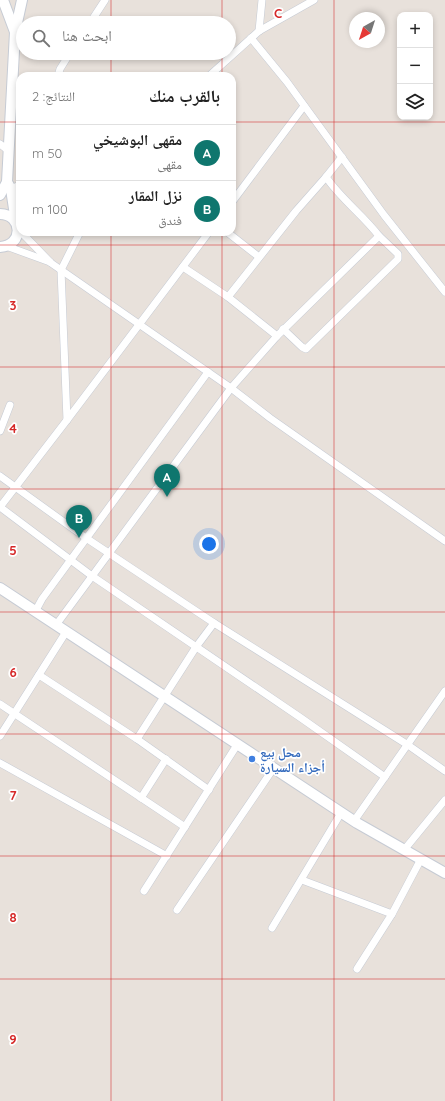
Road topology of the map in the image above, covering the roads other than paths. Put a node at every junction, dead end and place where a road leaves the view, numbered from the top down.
1 (3, 0) edge
2 (22, 0) edge
3 (105, 0) edge
4 (262, 0) edge
5 (314, 0) edge
6 (18, 16) edge
7 (95, 16) edge
8 (16, 27) edge
9 (259, 30) junction
10 (15, 32) junction
11 (251, 38) junction
12 (236, 52) edge
13 (66, 60) edge
14 (227, 60) edge
15 (59, 72) edge
16 (213, 72) edge
17 (304, 106) junction
18 (0, 144) edge
19 (9, 151) junction
20 (342, 157) junction
21 (326, 176) junction
22 (16, 185) edge
23 (9, 186) junction
24 (0, 194) edge
25 (236, 197) edge
26 (0, 214) edge
27 (16, 219) edge
28 (16, 226) edge
29 (16, 236) edge
30 (25, 236) edge
31 (78, 236) edge
32 (206, 236) edge
33 (232, 236) edge
34 (378, 236) junction
35 (3, 246) edge
36 (259, 257) junction
37 (51, 262) junction
38 (183, 267) junction
39 (61, 270) junction
40 (445, 292) edge
41 (228, 297) junction
42 (139, 325) junction
43 (283, 329) junction
44 (277, 336) junction
45 (208, 372) junction
46 (231, 388) junction
47 (10, 405) dead end
48 (68, 420) junction
49 (0, 431) edge
50 (0, 476) edge
51 (15, 486) junction
52 (0, 507) edge
53 (86, 538) junction
54 (445, 541) edge
55 (109, 553) junction
56 (71, 561) junction
57 (92, 576) junction
58 (0, 588) edge
59 (35, 612) junction
60 (214, 623) junction
61 (56, 625) junction
62 (66, 632) junction
63 (196, 647) junction
64 (39, 675) junction
65 (445, 691) edge
66 (163, 697) junction
67 (0, 704) edge
68 (15, 714) junction
69 (0, 736) edge
70 (137, 739) junction
71 (237, 745) junction
72 (408, 745) junction
73 (166, 759) junction
74 (0, 763) edge
75 (273, 769) junction
76 (445, 772) edge
77 (385, 777) junction
78 (209, 790) junction
79 (141, 798) junction
80 (445, 800) edge
81 (342, 813) junction
82 (354, 821) junction
83 (185, 827) junction
84 (404, 850) junction
85 (167, 856) junction
86 (421, 858) junction
87 (445, 873) edge
88 (302, 880) junction
89 (144, 891) dead end
90 (177, 910) dead end
91 (392, 914) junction
92 (272, 928) dead end
93 (357, 969) dead end

1 - 10 main road
2 - 6 main road
3 - 7 street
4 - 9 street
5 - 9 street
8 - 10 main road
9 - 11 street
10 - 19 main road
11 - 12 street
11 - 17 street
13 - 15 street
14 - 16 street
17 - 20 street
17 - 25 street
18 - 19 street
19 - 23 main road
20 - 21 street
20 - 40 street
21 - 34 street
21 - 36 street
22 - 23 street
23 - 24 main road
23 - 27 main road
26 - 28 main road
29 - 35 main road
30 - 37 street
31 - 39 street
32 - 38 street
33 - 36 street
34 - 43 street
34 - 43 street
35 - 37 street
36 - 41 street
37 - 39 street
38 - 41 street
38 - 42 street
39 - 42 street
39 - 48 street
41 - 44 street
42 - 45 street
42 - 48 street
43 - 44 street
44 - 46 street
45 - 46 street
45 - 53 street
46 - 54 street
46 - 55 street
47 - 49 street
48 - 51 street
50 - 51 street
51 - 52 street
51 - 53 street
52 - 56 street
53 - 55 street
53 - 56 street
55 - 57 street
55 - 60 street
56 - 57 street
56 - 59 street
57 - 61 street
57 - 63 street
58 - 59 main road
59 - 61 main road
60 - 63 street
60 - 72 street
61 - 62 main road
62 - 64 street
62 - 66 main road
63 - 66 street
63 - 77 street
64 - 68 street
64 - 70 street
65 - 72 street
66 - 70 street
66 - 71 main road
67 - 68 street
68 - 69 street
68 - 79 street
70 - 73 street
71 - 75 main road
71 - 78 street
72 - 76 street
72 - 77 street
73 - 78 street
73 - 79 street
74 - 85 street
75 - 81 main road
75 - 90 street
77 - 82 street
78 - 83 street
79 - 83 street
80 - 84 street
81 - 82 main road
81 - 88 street
82 - 84 main road
83 - 85 street
84 - 86 main road
85 - 89 street
86 - 87 main road
86 - 91 street
88 - 91 street
88 - 92 street
91 - 93 street

